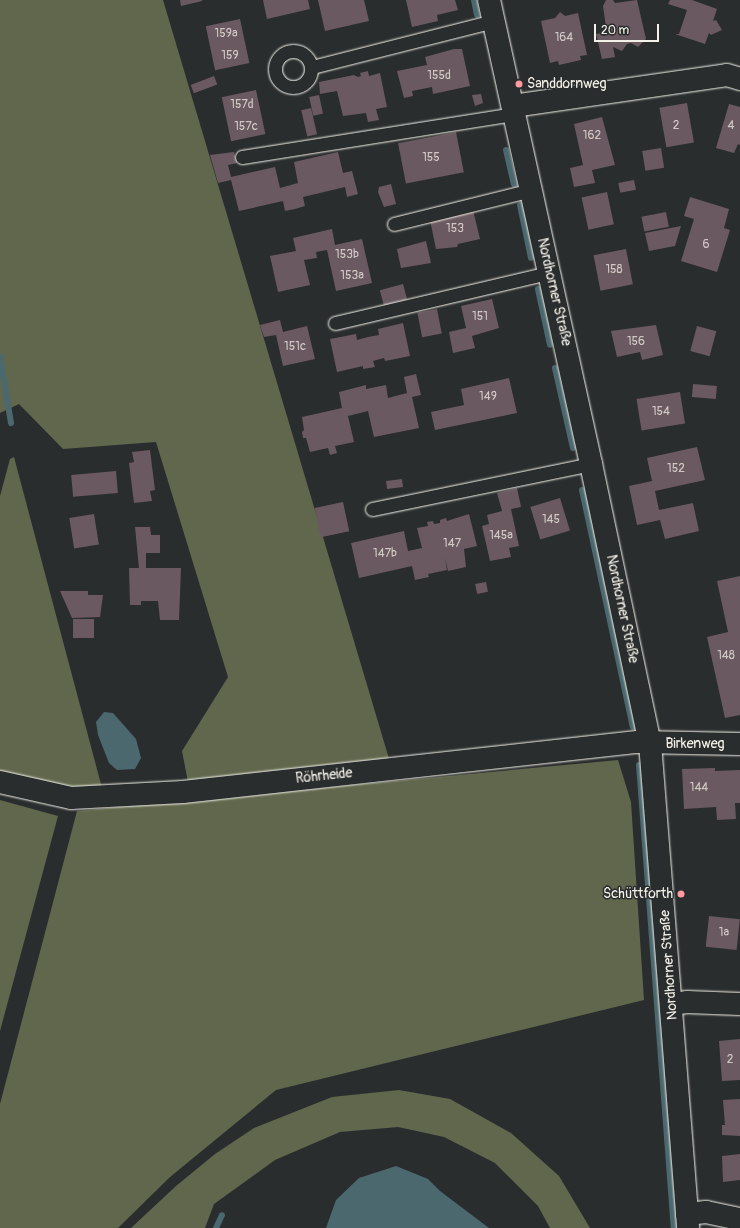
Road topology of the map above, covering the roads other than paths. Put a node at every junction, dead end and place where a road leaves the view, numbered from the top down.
1 (489, 0) edge
2 (494, 21) junction
3 (312, 67) dead end
4 (740, 79) edge
5 (514, 110) junction
6 (242, 157) dead end
7 (531, 190) junction
8 (394, 224) dead end
9 (549, 273) junction
10 (335, 322) dead end
11 (592, 464) junction
12 (372, 509) dead end
13 (650, 743) junction
14 (740, 744) edge
15 (0, 782) edge
16 (672, 1004) junction
17 (740, 1004) edge
18 (740, 1219) edge
19 (688, 1221) edge

1 - 2 street, Nordhorner Straße
2 - 3 lane
2 - 5 street, Nordhorner Straße
4 - 5 street
5 - 6 lane
5 - 7 street, Nordhorner Straße
7 - 8 lane
7 - 9 street, Nordhorner Straße
9 - 10 lane
9 - 11 street, Nordhorner Straße
11 - 12 lane
11 - 13 street, Nordhorner Straße
13 - 14 street, Birkenweg
13 - 15 street, Röhrheide
13 - 16 street, Nordhorner Straße
16 - 17 street
16 - 19 street, Nordhorner Straße
18 - 19 street

